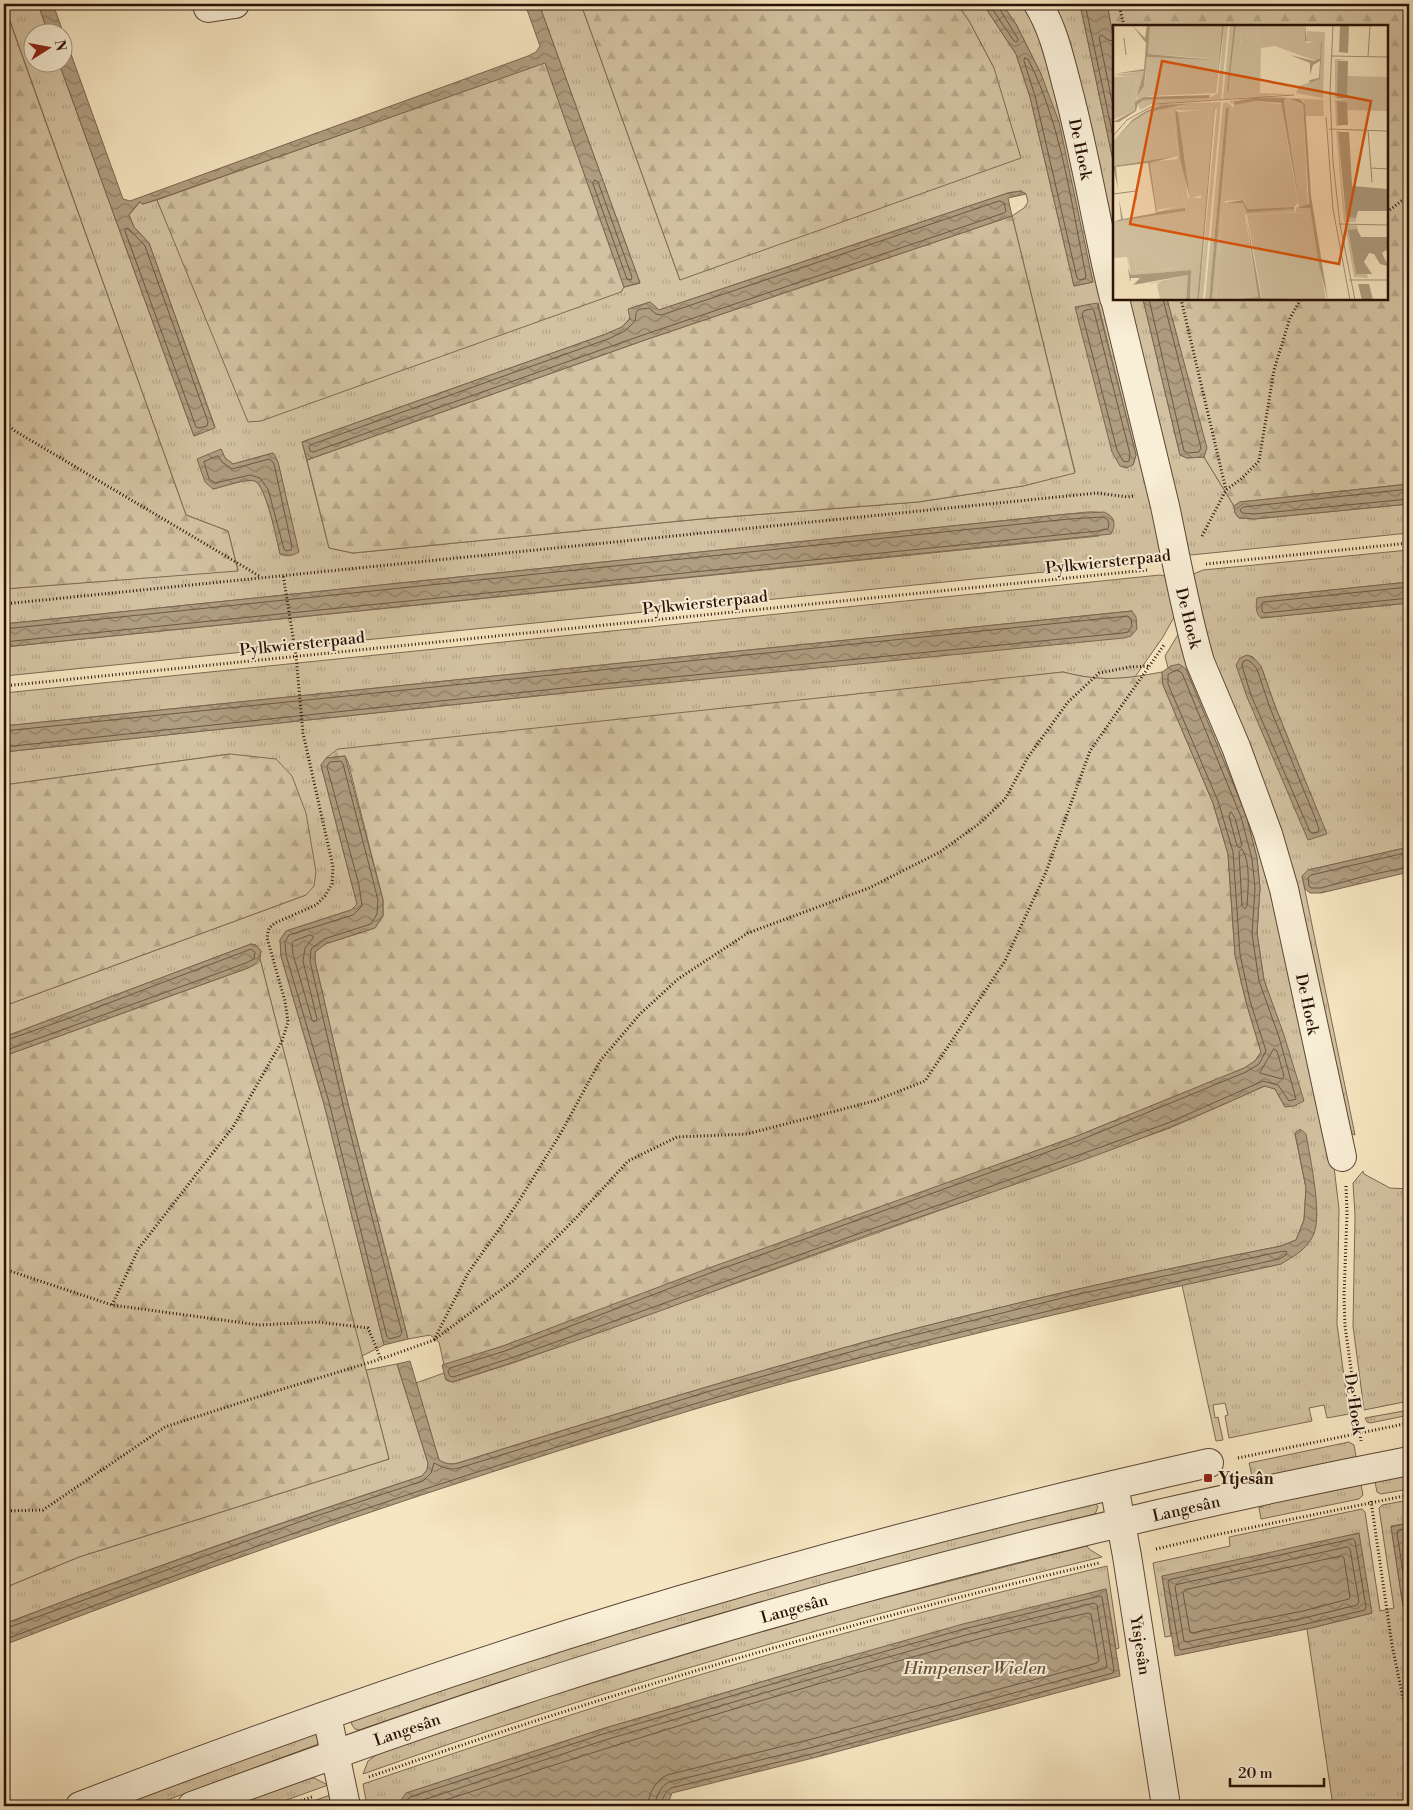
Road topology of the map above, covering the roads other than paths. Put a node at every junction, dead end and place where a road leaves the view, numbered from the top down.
1 (235, 4) edge
2 (1038, 4) edge
3 (208, 8) dead end
4 (1113, 293) edge
5 (1114, 300) edge
6 (1342, 1157) road end
7 (1409, 1461) edge
8 (1209, 1463) road end
9 (1114, 1484) junction
10 (1122, 1523) junction
11 (326, 1716) junction
12 (335, 1754) junction
13 (344, 1796) edge
14 (80, 1806) edge
15 (192, 1806) edge
16 (1166, 1806) edge

1 - 3 street
2 - 4 street, De Hoek
5 - 6 street, De Hoek
7 - 10 street, Langesân
8 - 9 street
9 - 10 street, Ytsjesân
9 - 11 street
10 - 12 street, Langesân
10 - 16 street, Ytsjesân
11 - 12 street
11 - 14 street
12 - 13 street
12 - 15 street, Langesân

